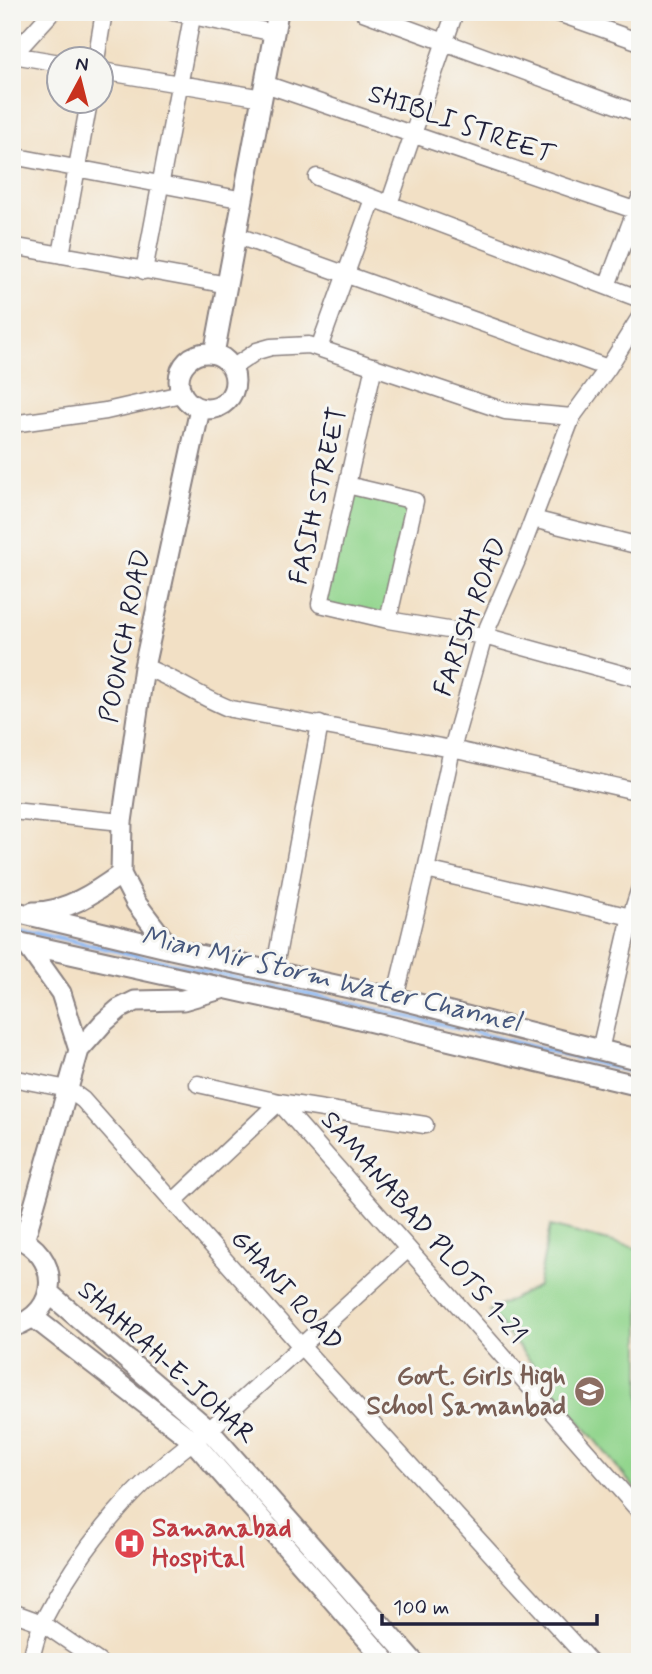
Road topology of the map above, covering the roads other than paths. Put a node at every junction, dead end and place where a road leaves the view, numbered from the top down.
1 (52, 12) edge
2 (104, 12) edge
3 (173, 12) edge
4 (278, 12) edge
5 (363, 12) edge
6 (455, 12) edge
7 (555, 12) edge
8 (192, 14) edge
9 (601, 20) edge
10 (275, 33) junction
11 (444, 42) junction
12 (640, 42) edge
13 (98, 46) edge
14 (13, 56) edge
15 (46, 61) edge
16 (116, 73) edge
17 (179, 84) junction
18 (264, 91) junction
19 (640, 114) edge
20 (86, 116) edge
21 (412, 134) junction
22 (12, 156) edge
23 (77, 169) junction
24 (317, 177) dead end
25 (160, 184) junction
26 (244, 200) junction
27 (381, 201) junction
28 (638, 207) edge
29 (238, 236) junction
30 (12, 246) edge
31 (61, 255) junction
32 (144, 271) junction
33 (346, 273) junction
34 (228, 285) junction
35 (607, 286) junction
36 (640, 299) edge
37 (640, 317) edge
38 (319, 348) junction
39 (214, 354) junction
40 (374, 366) junction
41 (232, 368) junction
42 (608, 368) junction
43 (181, 394) junction
44 (200, 409) junction
45 (572, 417) junction
46 (12, 424) edge
47 (347, 485) junction
48 (533, 519) junction
49 (632, 544) dead end
50 (388, 620) junction
51 (484, 636) junction
52 (144, 667) junction
53 (640, 679) edge
54 (320, 724) junction
55 (452, 749) junction
56 (640, 792) edge
57 (12, 811) edge
58 (122, 822) junction
59 (426, 870) junction
60 (121, 874) junction
61 (640, 888) edge
62 (13, 911) edge
63 (635, 918) edge
64 (19, 942) edge
65 (172, 949) junction
66 (274, 972) junction
67 (226, 988) junction
68 (395, 998) junction
69 (79, 1050) junction
70 (600, 1050) junction
71 (640, 1060) edge
72 (12, 1078) edge
73 (198, 1084) dead end
74 (640, 1086) edge
75 (68, 1088) junction
76 (279, 1102) junction
77 (425, 1125) dead end
78 (174, 1201) junction
79 (18, 1238) edge
80 (408, 1248) junction
81 (49, 1293) junction
82 (33, 1317) junction
83 (12, 1327) edge
84 (301, 1346) junction
85 (201, 1436) junction
86 (640, 1512) edge
87 (12, 1612) edge
88 (42, 1623) junction
89 (30, 1662) edge
90 (99, 1662) edge
91 (387, 1662) edge
92 (414, 1662) edge
93 (590, 1662) edge

1 - 14 street
2 - 13 street
3 - 8 street
4 - 10 main road
5 - 11 street
6 - 11 street
7 - 9 street
8 - 10 street
8 - 17 street
9 - 12 street
10 - 18 main road
11 - 19 street
11 - 21 street
14 - 15 street
16 - 17 street, SHIBLI STREET
17 - 18 street, SHIBLI STREET
17 - 25 street
18 - 21 street, SHIBLI STREET
18 - 26 main road
20 - 23 street
21 - 27 street
21 - 28 street, SHIBLI STREET
22 - 23 street
23 - 25 street
23 - 31 street
24 - 27 street
25 - 26 street
25 - 32 street
26 - 29 main road
27 - 33 street
27 - 35 street
28 - 35 street
29 - 33 street
29 - 34 main road
30 - 31 street
31 - 32 street
32 - 34 street
33 - 38 street
33 - 42 street
34 - 39 main road
35 - 36 street
37 - 42 street, FARISH ROAD
38 - 40 street
38 - 41 street
39 - 41 main road
39 - 43 main road
40 - 45 street
40 - 47 street, FASIH STREET
41 - 44 main road
42 - 45 street, FARISH ROAD
43 - 44 main road
43 - 46 street
44 - 52 main road, POONCH ROAD
45 - 48 street, FARISH ROAD
47 - 50 street, FASIH STREET
47 - 50 street
48 - 49 street
48 - 51 street, FARISH ROAD
50 - 51 street, FASIH STREET
51 - 53 street, FASIH STREET
51 - 55 street, FARISH ROAD
52 - 54 street
52 - 58 main road, POONCH ROAD
54 - 55 street
54 - 66 street
55 - 56 street
55 - 59 street, FARISH ROAD
57 - 58 street
58 - 60 main road, POONCH ROAD
59 - 63 street
59 - 68 street, FARISH ROAD
60 - 62 main road
60 - 65 main road, POONCH ROAD
61 - 63 street
62 - 65 main road
63 - 70 street
64 - 67 main road
64 - 69 main road
65 - 66 main road
66 - 68 main road
67 - 69 main road
67 - 74 main road
68 - 70 main road
69 - 75 main road
70 - 71 main road
72 - 75 street
73 - 76 street
75 - 78 street, GHANI ROAD
75 - 79 main road
76 - 77 street
76 - 78 street
76 - 80 street, SAMANABAD PLOTS 1-21
78 - 84 street, GHANI ROAD
79 - 81 main road
80 - 84 street
80 - 86 street, SAMANABAD PLOTS 1-21
81 - 82 main road
81 - 85 main road, SHAHRAH-E-JOHAR
82 - 83 main road
82 - 85 main road, SHAHRAH-E-JOHAR
84 - 85 street
84 - 93 street, GHANI ROAD
85 - 88 street
85 - 91 main road, SHAHRAH-E-JOHAR
85 - 92 main road, SHAHRAH-E-JOHAR
87 - 88 street
88 - 89 street
88 - 90 street

